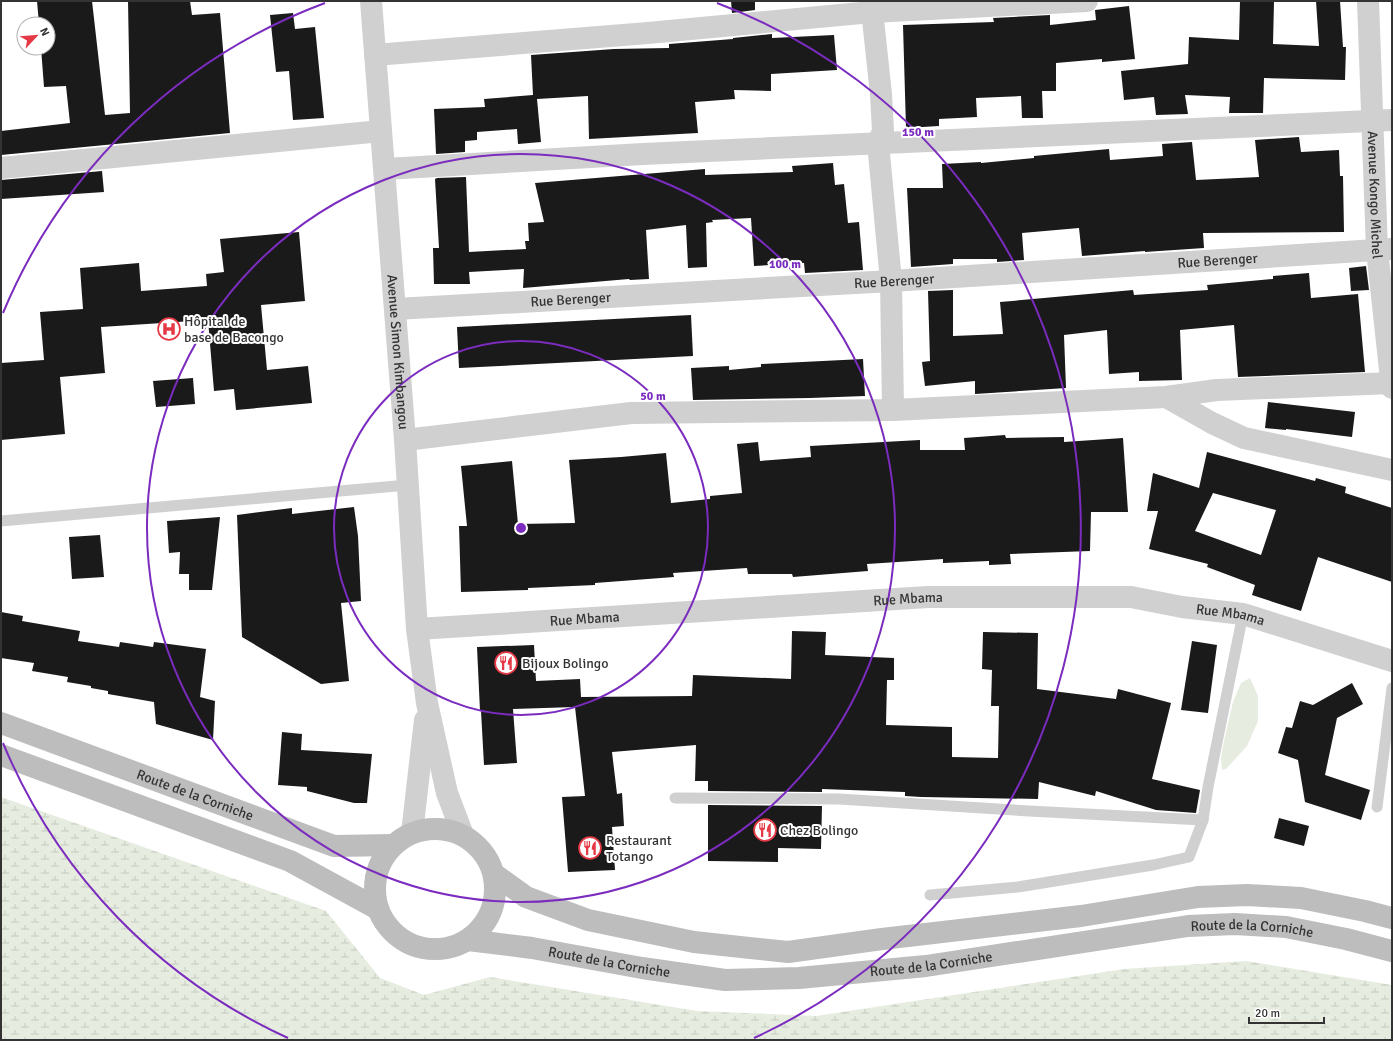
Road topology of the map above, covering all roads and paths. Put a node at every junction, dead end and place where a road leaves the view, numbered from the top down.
1 (371, 1) edge
2 (1086, 1) edge
3 (1368, 1) edge
4 (872, 6) edge
5 (375, 55) junction
6 (1382, 120) edge
7 (381, 131) junction
8 (878, 143) junction
9 (1, 168) edge
10 (385, 169) junction
11 (1384, 249) edge
12 (891, 281) junction
13 (396, 309) junction
14 (1392, 385) edge
15 (1166, 396) junction
16 (893, 410) junction
17 (405, 440) junction
18 (1392, 470) edge
19 (408, 485) junction
20 (1, 520) edge
21 (1244, 614) junction
22 (417, 629) junction
23 (1392, 661) edge
24 (1392, 688) edge
25 (427, 703) junction
26 (1, 723) edge
27 (1, 755) edge
28 (675, 798) dead end
29 (1377, 806) dead end
30 (1203, 820) junction
31 (412, 833) junction
32 (463, 835) junction
33 (393, 845) junction
34 (494, 874) junction
35 (930, 895) dead end
36 (378, 909) junction
37 (1392, 918) edge
38 (468, 940) junction
39 (1392, 951) edge

1 - 5 street, Avenue Simon Kimbangou
2 - 4 street
3 - 6 street, Avenue Kongo Michel
4 - 5 street
4 - 8 street
5 - 7 street, Avenue Simon Kimbangou
6 - 8 street
6 - 11 street, Avenue Kongo Michel
7 - 9 street
7 - 10 street, Avenue Simon Kimbangou
8 - 10 street
8 - 12 street
10 - 13 street, Avenue Simon Kimbangou
11 - 12 street, Rue Berenger
11 - 14 street, Avenue Kongo Michel
12 - 13 street, Rue Berenger
12 - 16 street
13 - 17 street, Avenue Simon Kimbangou
14 - 15 street
15 - 16 street
15 - 18 street
16 - 17 street
17 - 19 street, Avenue Simon Kimbangou
19 - 20 lane
19 - 22 street, Avenue Simon Kimbangou
21 - 22 street, Rue Mbama
21 - 23 street, Rue Mbama
21 - 30 lane
22 - 25 street, Avenue Simon Kimbangou
24 - 29 lane
25 - 31 street, Avenue Simon Kimbangou
25 - 32 street, Avenue Simon Kimbangou
26 - 33 main road, Route de la Corniche
27 - 36 main road, Route de la Corniche
28 - 30 lane
30 - 35 lane
31 - 32 main road
31 - 33 main road
32 - 34 main road
33 - 36 main road
34 - 37 main road, Route de la Corniche
34 - 38 main road
36 - 38 main road
38 - 39 main road, Route de la Corniche

